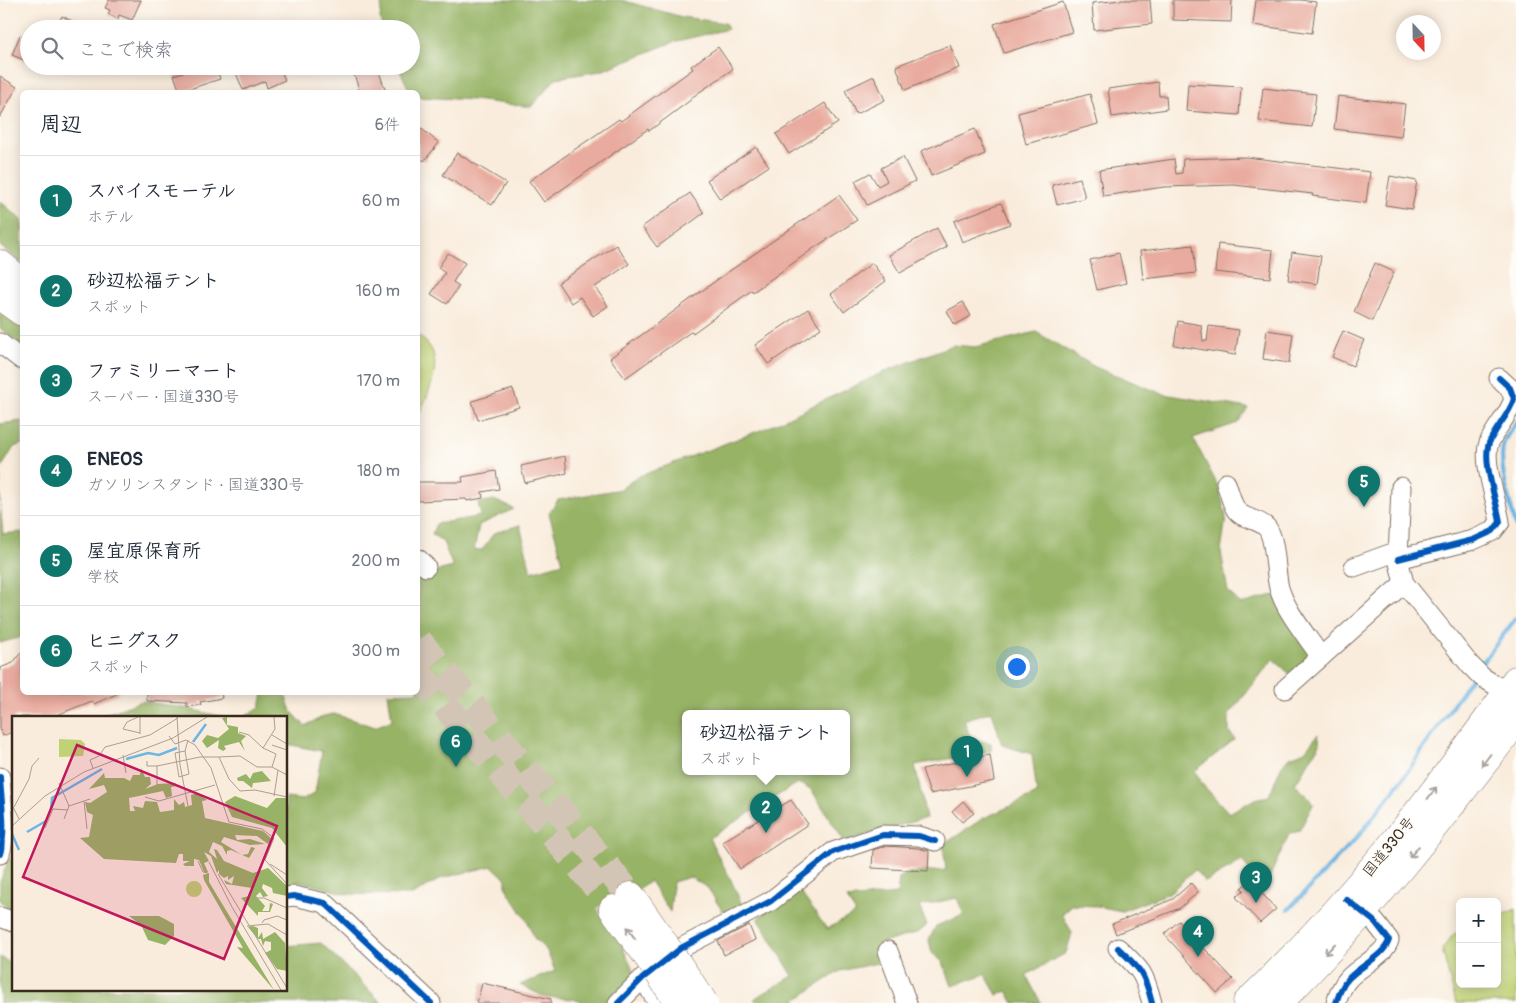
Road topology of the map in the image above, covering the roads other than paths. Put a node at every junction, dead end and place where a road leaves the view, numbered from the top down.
1 (0, 264) edge
2 (20, 280) edge
3 (0, 296) edge
4 (20, 311) edge
5 (0, 343) edge
6 (20, 358) edge
7 (1499, 378) dead end
8 (1226, 482) dead end
9 (1401, 487) dead end
10 (1398, 555) junction
11 (1354, 567) dead end
12 (1404, 583) junction
13 (1321, 657) junction
14 (1285, 689) dead end
15 (1513, 690) edge
16 (1516, 721) edge
17 (0, 777) edge
18 (935, 841) dead end
19 (0, 854) edge
20 (288, 897) edge
21 (622, 903) tunnel mouth
22 (1354, 906) junction
23 (0, 917) edge
24 (12, 921) edge
25 (1118, 948) dead end
26 (888, 951) dead end
27 (652, 960) junction
28 (1146, 1001) edge
29 (431, 1003) edge
30 (618, 1003) edge
31 (658, 1003) edge
32 (679, 1003) edge
33 (704, 1003) edge
34 (907, 1003) edge
35 (1247, 1003) edge
36 (1278, 1003) edge
37 (1336, 1003) edge

1 - 2 highway
3 - 4 highway
5 - 6 street
7 - 10 street
8 - 13 street
9 - 10 street
10 - 11 street
10 - 12 street
12 - 13 street
12 - 15 street
13 - 14 street
22 -> 15 highway, 国道330号
16 -> 22 highway, 国道330号
17 - 19 street
18 - 27 street
20 - 29 street
21 - 27 highway
22 - 35 highway, 国道330号
22 -> 36 highway, 国道330号
22 - 37 street
23 - 24 street
25 - 28 street
26 - 34 street
27 - 30 street
27 - 31 street
27 - 32 highway, bridge
27 - 33 highway, bridge

